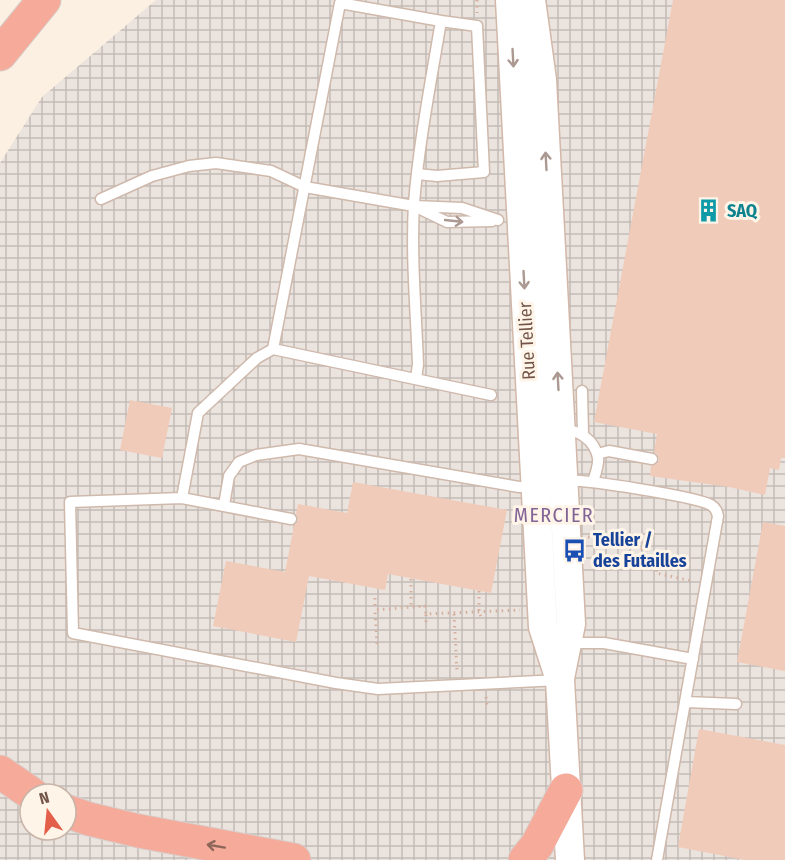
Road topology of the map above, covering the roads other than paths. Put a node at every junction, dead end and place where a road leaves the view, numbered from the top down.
1 (17, 0) edge
2 (44, 0) edge
3 (510, 0) edge
4 (531, 0) edge
5 (0, 18) edge
6 (441, 21) junction
7 (0, 54) edge
8 (417, 174) junction
9 (305, 187) junction
10 (101, 199) dead end
11 (414, 206) junction
12 (523, 221) junction
13 (273, 349) junction
14 (416, 379) junction
15 (582, 391) dead end
16 (491, 395) dead end
17 (554, 431) junction
18 (597, 454) junction
19 (652, 459) dead end
20 (593, 482) junction
21 (549, 484) junction
22 (182, 498) junction
23 (224, 505) junction
24 (291, 519) dead end
25 (558, 644) junction
26 (693, 659) junction
27 (560, 680) junction
28 (686, 702) junction
29 (736, 704) dead end
30 (0, 772) edge
31 (18, 784) edge
32 (566, 790) junction
33 (78, 815) edge
34 (294, 860) edge
35 (525, 860) edge
36 (570, 860) edge
37 (657, 860) edge

1 - 5 highway
2 - 7 highway
3 -> 12 street, Rue Tellier
12 -> 4 street, Rue Tellier
6 - 8 lane
6 - 8 lane
6 - 9 lane
8 - 11 lane
9 - 10 lane
9 - 11 lane
9 - 13 lane
11 - 12 lane
11 - 14 lane
12 - 17 street, Rue Tellier
13 - 14 lane
13 - 22 lane
14 - 16 lane
15 - 17 lane
17 - 18 lane
17 - 21 street, Rue Tellier
18 - 19 lane
18 - 20 lane
20 - 21 lane
20 - 26 lane
21 - 23 lane
21 - 25 street, Rue Tellier
22 - 23 lane
22 - 27 lane
23 - 24 lane
25 - 26 lane
25 - 27 street, Rue Tellier
26 - 28 lane
27 - 32 street, Rue Tellier
28 - 29 lane
28 - 37 lane
30 - 31 highway
32 - 35 highway
32 - 36 street, Rue Tellier
34 -> 33 highway

